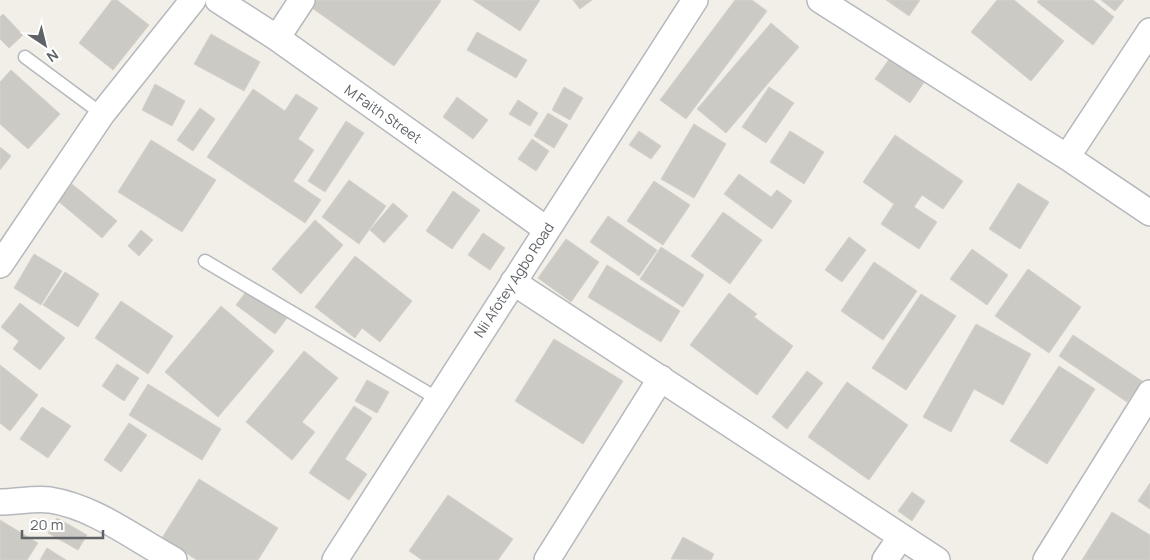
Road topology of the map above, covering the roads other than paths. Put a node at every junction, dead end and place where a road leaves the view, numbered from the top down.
1 (193, 0) edge
2 (218, 0) edge
3 (302, 0) edge
4 (695, 0) edge
5 (820, 0) edge
6 (277, 38) junction
7 (1146, 45) edge
8 (25, 57) dead end
9 (102, 114) junction
10 (1067, 158) junction
11 (1150, 213) edge
12 (546, 229) junction
13 (205, 260) dead end
14 (0, 265) edge
15 (513, 282) junction
16 (661, 378) junction
17 (1150, 393) edge
18 (438, 399) junction
19 (0, 502) edge
20 (900, 538) junction
21 (174, 560) edge
22 (335, 560) edge
23 (547, 560) edge
24 (885, 560) edge
25 (937, 560) edge
26 (1046, 560) edge

1 - 9 street
2 - 6 street, M Faith Street
3 - 6 street
4 - 12 street, Nii Afotey Agbo Road
5 - 10 street
6 - 12 street, M Faith Street
7 - 10 street
8 - 9 lane
9 - 14 street
10 - 11 street
12 - 15 street, Nii Afotey Agbo Road
13 - 18 lane
15 - 16 street
15 - 18 street, Nii Afotey Agbo Road
16 - 20 street
16 - 23 street
17 - 26 street
18 - 22 street, Nii Afotey Agbo Road
19 - 21 street
20 - 24 street
20 - 25 street

